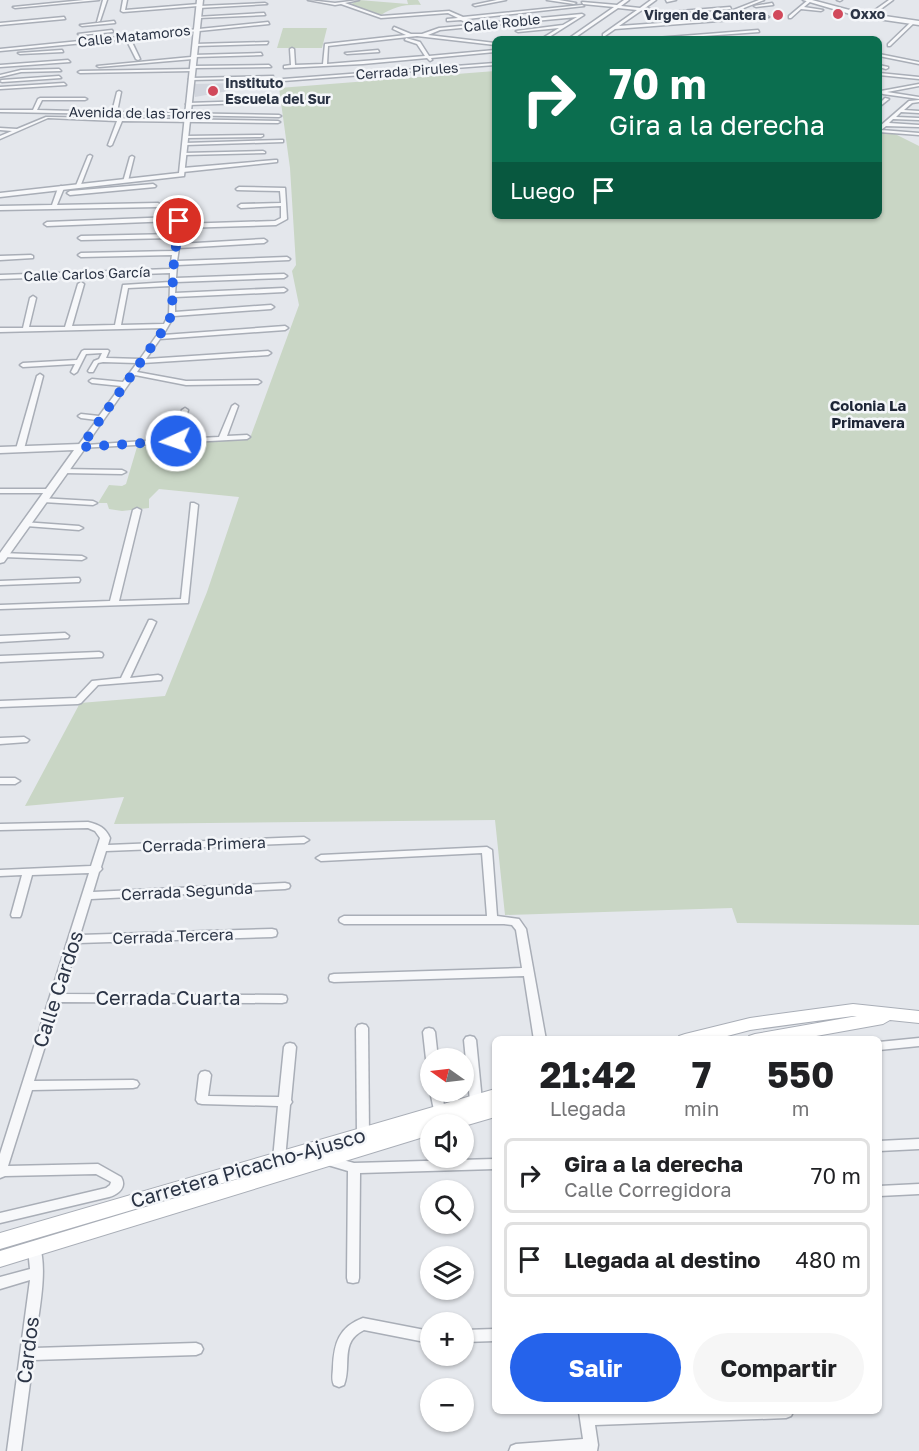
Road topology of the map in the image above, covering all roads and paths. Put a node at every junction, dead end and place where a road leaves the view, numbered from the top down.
1 (20, 0) edge
2 (97, 0) edge
3 (105, 0) edge
4 (124, 0) edge
5 (310, 0) edge
6 (357, 0) edge
7 (504, 0) edge
8 (549, 0) edge
9 (627, 0) edge
10 (654, 0) edge
11 (674, 0) edge
12 (746, 0) edge
13 (762, 0) edge
14 (808, 0) edge
15 (891, 0) edge
16 (74, 1) edge
17 (667, 1) edge
18 (755, 2) junction
19 (822, 2) edge
20 (584, 3) edge
21 (199, 4) edge
22 (265, 4) dead end
23 (343, 4) junction
24 (475, 4) dead end
25 (772, 4) dead end
26 (618, 7) junction
27 (740, 8) junction
28 (800, 8) junction
29 (641, 9) junction
30 (822, 10) dead end
31 (682, 11) dead end
32 (264, 14) dead end
33 (804, 14) dead end
34 (582, 15) junction
35 (869, 16) junction
36 (198, 17) junction
37 (767, 17) dead end
38 (463, 18) junction
39 (448, 20) dead end
40 (721, 20) junction
41 (98, 21) dead end
42 (268, 22) dead end
43 (681, 23) junction
44 (916, 23) edge
45 (0, 24) edge
46 (82, 25) dead end
47 (477, 26) junction
48 (566, 26) junction
49 (394, 28) dead end
50 (614, 28) junction
51 (197, 30) junction
52 (112, 31) junction
53 (518, 31) dead end
54 (758, 31) junction
55 (80, 34) dead end
56 (604, 34) dead end
57 (424, 35) junction
58 (411, 36) junction
59 (548, 36) edge
60 (574, 36) edge
61 (694, 36) edge
62 (756, 36) dead end
63 (127, 37) junction
64 (109, 38) junction
65 (400, 38) junction
66 (267, 43) dead end
67 (455, 43) dead end
68 (492, 44) edge
69 (195, 45) junction
70 (889, 45) dead end
71 (292, 49) dead end
72 (0, 50) edge
73 (62, 51) dead end
74 (378, 51) dead end
75 (492, 51) edge
76 (357, 52) junction
77 (477, 52) junction
78 (346, 53) dead end
79 (261, 54) dead end
80 (0, 55) edge
81 (882, 56) edge
82 (193, 57) junction
83 (427, 57) junction
84 (138, 59) dead end
85 (492, 60) edge
86 (68, 61) dead end
87 (492, 61) edge
88 (882, 62) edge
89 (363, 63) junction
90 (326, 64) junction
91 (436, 65) dead end
92 (898, 65) dead end
93 (919, 65) edge
94 (0, 66) edge
95 (269, 66) dead end
96 (293, 66) junction
97 (90, 67) dead end
98 (286, 67) dead end
99 (882, 67) edge
100 (886, 68) dead end
101 (193, 69) junction
102 (59, 70) dead end
103 (80, 72) dead end
104 (882, 74) edge
105 (0, 76) edge
106 (905, 76) junction
107 (271, 77) dead end
108 (919, 78) edge
109 (191, 79) junction
110 (283, 80) dead end
111 (0, 81) edge
112 (919, 85) edge
113 (0, 88) edge
114 (119, 92) dead end
115 (882, 92) edge
116 (882, 92) edge
117 (919, 92) edge
118 (904, 95) junction
119 (882, 98) edge
120 (85, 99) dead end
121 (887, 99) junction
122 (919, 100) edge
123 (276, 101) dead end
124 (911, 102) junction
125 (882, 103) edge
126 (188, 104) junction
127 (0, 111) edge
128 (900, 111) junction
129 (34, 112) junction
130 (57, 112) junction
131 (919, 112) edge
132 (114, 113) junction
133 (279, 116) dead end
134 (0, 117) edge
135 (49, 118) junction
136 (187, 118) junction
137 (891, 118) junction
138 (919, 119) edge
139 (120, 120) junction
140 (278, 122) dead end
141 (884, 124) junction
142 (882, 126) edge
143 (919, 126) edge
144 (0, 129) edge
145 (19, 130) junction
146 (882, 131) edge
147 (896, 133) junction
148 (919, 134) edge
149 (0, 138) edge
150 (280, 138) dead end
151 (185, 140) junction
152 (919, 140) edge
153 (110, 145) dead end
154 (263, 152) dead end
155 (184, 154) junction
156 (90, 156) dead end
157 (132, 157) dead end
158 (275, 161) dead end
159 (267, 162) junction
160 (266, 169) dead end
161 (182, 173) junction
162 (191, 174) dead end
163 (125, 181) junction
164 (153, 186) dead end
165 (77, 187) junction
166 (61, 188) junction
167 (88, 189) junction
168 (239, 189) dead end
169 (70, 193) dead end
170 (0, 195) edge
171 (284, 204) junction
172 (158, 206) dead end
173 (241, 206) dead end
174 (54, 207) junction
175 (0, 208) edge
176 (47, 224) dead end
177 (179, 224) junction
178 (177, 236) junction
179 (81, 238) dead end
180 (264, 241) dead end
181 (176, 249) junction
182 (81, 255) dead end
183 (31, 257) dead end
184 (0, 258) edge
185 (287, 259) dead end
186 (174, 267) junction
187 (285, 276) dead end
188 (0, 277) edge
189 (173, 282) junction
190 (81, 284) dead end
191 (284, 290) dead end
192 (173, 296) junction
193 (33, 298) dead end
194 (271, 307) dead end
195 (172, 314) junction
196 (166, 326) junction
197 (118, 327) junction
198 (68, 328) junction
199 (285, 328) dead end
200 (0, 330) edge
201 (25, 330) junction
202 (159, 337) junction
203 (268, 352) dead end
204 (102, 360) junction
205 (142, 361) junction
206 (78, 362) junction
207 (23, 365) dead end
208 (91, 370) dead end
209 (74, 372) dead end
210 (133, 373) junction
211 (40, 376) dead end
212 (92, 381) dead end
213 (258, 382) dead end
214 (125, 384) junction
215 (235, 406) dead end
216 (185, 410) dead end
217 (81, 416) dead end
218 (101, 418) junction
219 (247, 437) dead end
220 (222, 439) junction
221 (176, 441) junction
222 (81, 447) junction
223 (20, 449) junction
224 (0, 450) edge
225 (64, 471) junction
226 (122, 472) dead end
227 (50, 490) junction
228 (0, 491) edge
229 (43, 500) junction
230 (93, 502) dead end
231 (194, 505) dead end
232 (137, 510) dead end
233 (26, 524) junction
234 (80, 528) dead end
235 (2, 557) edge
236 (82, 558) dead end
237 (76, 580) dead end
238 (0, 583) edge
239 (114, 603) junction
240 (0, 607) edge
241 (152, 622) dead end
242 (65, 636) dead end
243 (0, 639) edge
244 (99, 655) dead end
245 (0, 659) edge
246 (158, 678) dead end
247 (125, 680) junction
248 (0, 704) edge
249 (24, 740) dead end
250 (0, 741) edge
251 (0, 781) edge
252 (15, 781) dead end
253 (0, 827) edge
254 (304, 840) dead end
255 (103, 848) junction
256 (321, 858) dead end
257 (97, 869) junction
258 (0, 873) edge
259 (28, 873) junction
260 (285, 886) dead end
261 (88, 896) junction
262 (16, 915) dead end
263 (345, 920) dead end
264 (492, 920) junction
265 (272, 933) dead end
266 (74, 939) junction
267 (529, 972) junction
268 (334, 978) dead end
269 (54, 998) junction
270 (282, 999) dead end
271 (900, 1014) junction
272 (919, 1015) edge
273 (362, 1028) dead end
274 (429, 1032) dead end
275 (539, 1036) edge
276 (701, 1036) edge
277 (777, 1036) edge
278 (470, 1040) dead end
279 (919, 1042) edge
280 (882, 1046) edge
281 (290, 1047) dead end
282 (431, 1048) edge
283 (205, 1075) dead end
284 (133, 1084) dead end
285 (28, 1086) junction
286 (492, 1097) edge
287 (476, 1101) junction
288 (286, 1102) junction
289 (492, 1111) edge
290 (452, 1114) edge
291 (474, 1114) edge
292 (420, 1125) edge
293 (420, 1128) edge
294 (363, 1135) junction
295 (919, 1144) edge
296 (882, 1146) edge
297 (279, 1159) junction
298 (323, 1160) junction
299 (492, 1164) edge
300 (354, 1168) junction
301 (0, 1172) edge
302 (919, 1189) edge
303 (882, 1191) edge
304 (0, 1218) edge
305 (0, 1241) edge
306 (34, 1249) junction
307 (0, 1259) edge
308 (37, 1273) junction
309 (353, 1278) dead end
310 (0, 1283) edge
311 (420, 1335) edge
312 (492, 1335) edge
313 (474, 1336) edge
314 (196, 1349) dead end
315 (28, 1354) junction
316 (339, 1381) dead end
317 (653, 1414) edge
318 (587, 1415) edge
319 (591, 1448) edge
320 (14, 1451) edge
321 (516, 1451) edge

1 - 16 street
2 - 16 street
3 - 41 street
4 - 21 street
5 - 23 street
6 - 23 street
7 - 24 street
8 - 20 street
9 - 26 street
10 - 29 street
11 - 17 street
12 - 18 street
13 - 18 street
14 - 19 street
14 - 28 street
15 - 35 street
16 - 45 street
18 - 27 street
19 - 35 street
20 - 26 street
20 - 34 street
20 - 38 street
21 - 22 street
21 - 36 street
23 - 38 street
25 - 27 street
26 - 29 street
26 - 60 street
27 - 31 street
27 - 40 street
28 - 30 street
28 - 33 street
29 - 43 street
29 - 50 street
32 - 36 street
34 - 47 street, Calle Roble
34 - 48 street
35 - 44 street
36 - 51 street
37 - 40 street
38 - 39 street
38 - 47 street
40 - 43 street
40 - 54 street
42 - 51 street, Calle Matamoros
43 - 50 street
44 - 70 street
46 - 52 street
47 - 57 street, Calle Roble
48 - 53 street
48 - 59 street
49 - 58 street
50 - 56 street
51 - 63 street, Calle Matamoros
51 - 69 street
52 - 55 street
52 - 64 street
54 - 61 street
54 - 62 street
57 - 58 street
57 - 68 street
58 - 65 street
63 - 64 street, Calle Matamoros
63 - 84 street
64 - 72 street, Calle Matamoros
65 - 83 street
65 - 90 street
66 - 69 street
67 - 77 street
69 - 82 street
71 - 96 street
73 - 80 street
74 - 76 street
75 - 77 street
76 - 78 street
76 - 89 street
77 - 83 street
77 - 85 street
79 - 82 street
81 - 93 street
82 - 97 street
82 - 101 street
83 - 89 street
83 - 91 street
86 - 94 street
87 - 110 street, Cerrada Pirules
88 - 92 street
89 - 90 street
90 - 96 street
93 - 106 street
95 - 101 street
96 - 98 street
99 - 100 street
101 - 103 street
101 - 109 street
102 - 105 street
104 - 106 street
106 - 108 street
107 - 109 street
109 - 126 street
111 - 113 street
112 - 116 street
114 - 132 street
115 - 118 street
117 - 118 street
118 - 122 street
119 - 121 street
120 - 129 street
121 - 124 street
121 - 125 street
122 - 124 street
123 - 126 street
124 - 128 street
126 - 136 street
127 - 129 street, Avenida de las Torres
128 - 131 street
128 - 137 street
129 - 130 street, Avenida de las Torres
130 - 132 street, Avenida de las Torres
130 - 135 street
132 - 136 street, Avenida de las Torres
133 - 136 street, Avenida de las Torres
134 - 135 street, Avenida de las Torres
135 - 139 street, Avenida de las Torres
135 - 145 street
136 - 139 street, Avenida de las Torres
136 - 140 street, Avenida de las Torres
136 - 151 street
137 - 138 street
137 - 141 street
139 - 153 street
141 - 142 street
141 - 143 street
144 - 145 street
145 - 149 street
146 - 147 street
147 - 148 street
147 - 152 street
150 - 151 street
151 - 155 street
154 - 155 street
155 - 161 street
156 - 165 street
157 - 163 street
158 - 159 street
159 - 160 street
159 - 161 street
161 - 162 street
161 - 163 street
163 - 167 street
164 - 167 street
165 - 166 street
165 - 167 street
166 - 170 street
166 - 174 street
167 - 169 street
168 - 171 street
171 - 173 street
171 - 177 street
172 - 174 street
174 - 175 street
176 - 177 street
177 - 178 street
178 - 179 street
178 - 181 street
180 - 181 street
181 - 182 street
181 - 186 street
183 - 184 street
185 - 186 street, Calle Carlos García
186 - 188 street, Calle Carlos García
186 - 189 street
187 - 189 street
189 - 192 street
189 - 197 street
190 - 198 street
191 - 192 street
192 - 195 street
193 - 201 street
194 - 195 street
195 - 196 street
196 - 197 street
196 - 202 street
197 - 198 street
198 - 201 street
199 - 202 street
200 - 201 street
202 - 205 street
203 - 205 street
204 - 205 street
204 - 206 street
204 - 208 street
205 - 210 street
206 - 207 street
206 - 209 street
210 - 213 street
210 - 214 street
211 - 223 street
212 - 214 street
214 - 218 street
215 - 220 street
216 - 221 street
217 - 218 street
218 - 222 street
219 - 220 street
220 - 221 street
221 - 222 street
222 - 223 street
222 - 225 street
223 - 224 street
225 - 226 street
225 - 227 street
227 - 228 street
227 - 229 street
229 - 230 street
229 - 233 street
231 - 239 street
232 - 239 street
233 - 234 street
233 - 235 street
235 - 236 street
237 - 238 street
239 - 240 street
241 - 247 street
242 - 243 street
244 - 245 street
246 - 247 street
247 - 248 street
249 - 250 street
251 - 252 street
253 - 255 street
254 - 255 street, Cerrada Primera
255 - 257 street, Calle Cardos
256 - 264 street
257 - 259 street
257 - 261 street, Calle Cardos
258 - 259 street
259 - 262 street
260 - 261 street, Cerrada Segunda
261 - 266 street, Calle Cardos
263 - 264 street
264 - 267 street
265 - 266 street, Cerrada Tercera
266 - 269 street, Calle Cardos
267 - 268 street
267 - 275 street
269 - 270 street, Cerrada Cuarta
269 - 285 street, Calle Cardos
271 - 272 main road
271 - 276 main road
271 - 277 main road
273 - 294 street
274 - 282 street
278 - 287 street
279 - 280 street
281 - 288 street
283 - 288 street
284 - 285 street
285 - 301 street, Calle Cardos
286 - 287 main road, Carretera Picacho-Ajusco
287 - 290 main road, Carretera Picacho-Ajusco
288 - 297 street
289 - 291 main road, Carretera Picacho-Ajusco
292 - 294 main road, Carretera Picacho-Ajusco
293 - 298 main road, Carretera Picacho-Ajusco
294 - 297 main road, Carretera Picacho-Ajusco
295 - 296 street
297 - 305 main road, Carretera Picacho-Ajusco
298 - 300 street
298 - 306 main road, Carretera Picacho-Ajusco
299 - 300 street
300 - 309 street
301 - 304 street
302 - 303 street
306 - 307 main road, Carretera Picacho-Ajusco
306 - 308 street, Cardos
308 - 310 street
308 - 315 street, Cardos
311 - 316 street
312 - 313 street
314 - 315 street
315 - 320 street, Cardos
317 - 318 street
318 - 319 street
319 - 321 street

